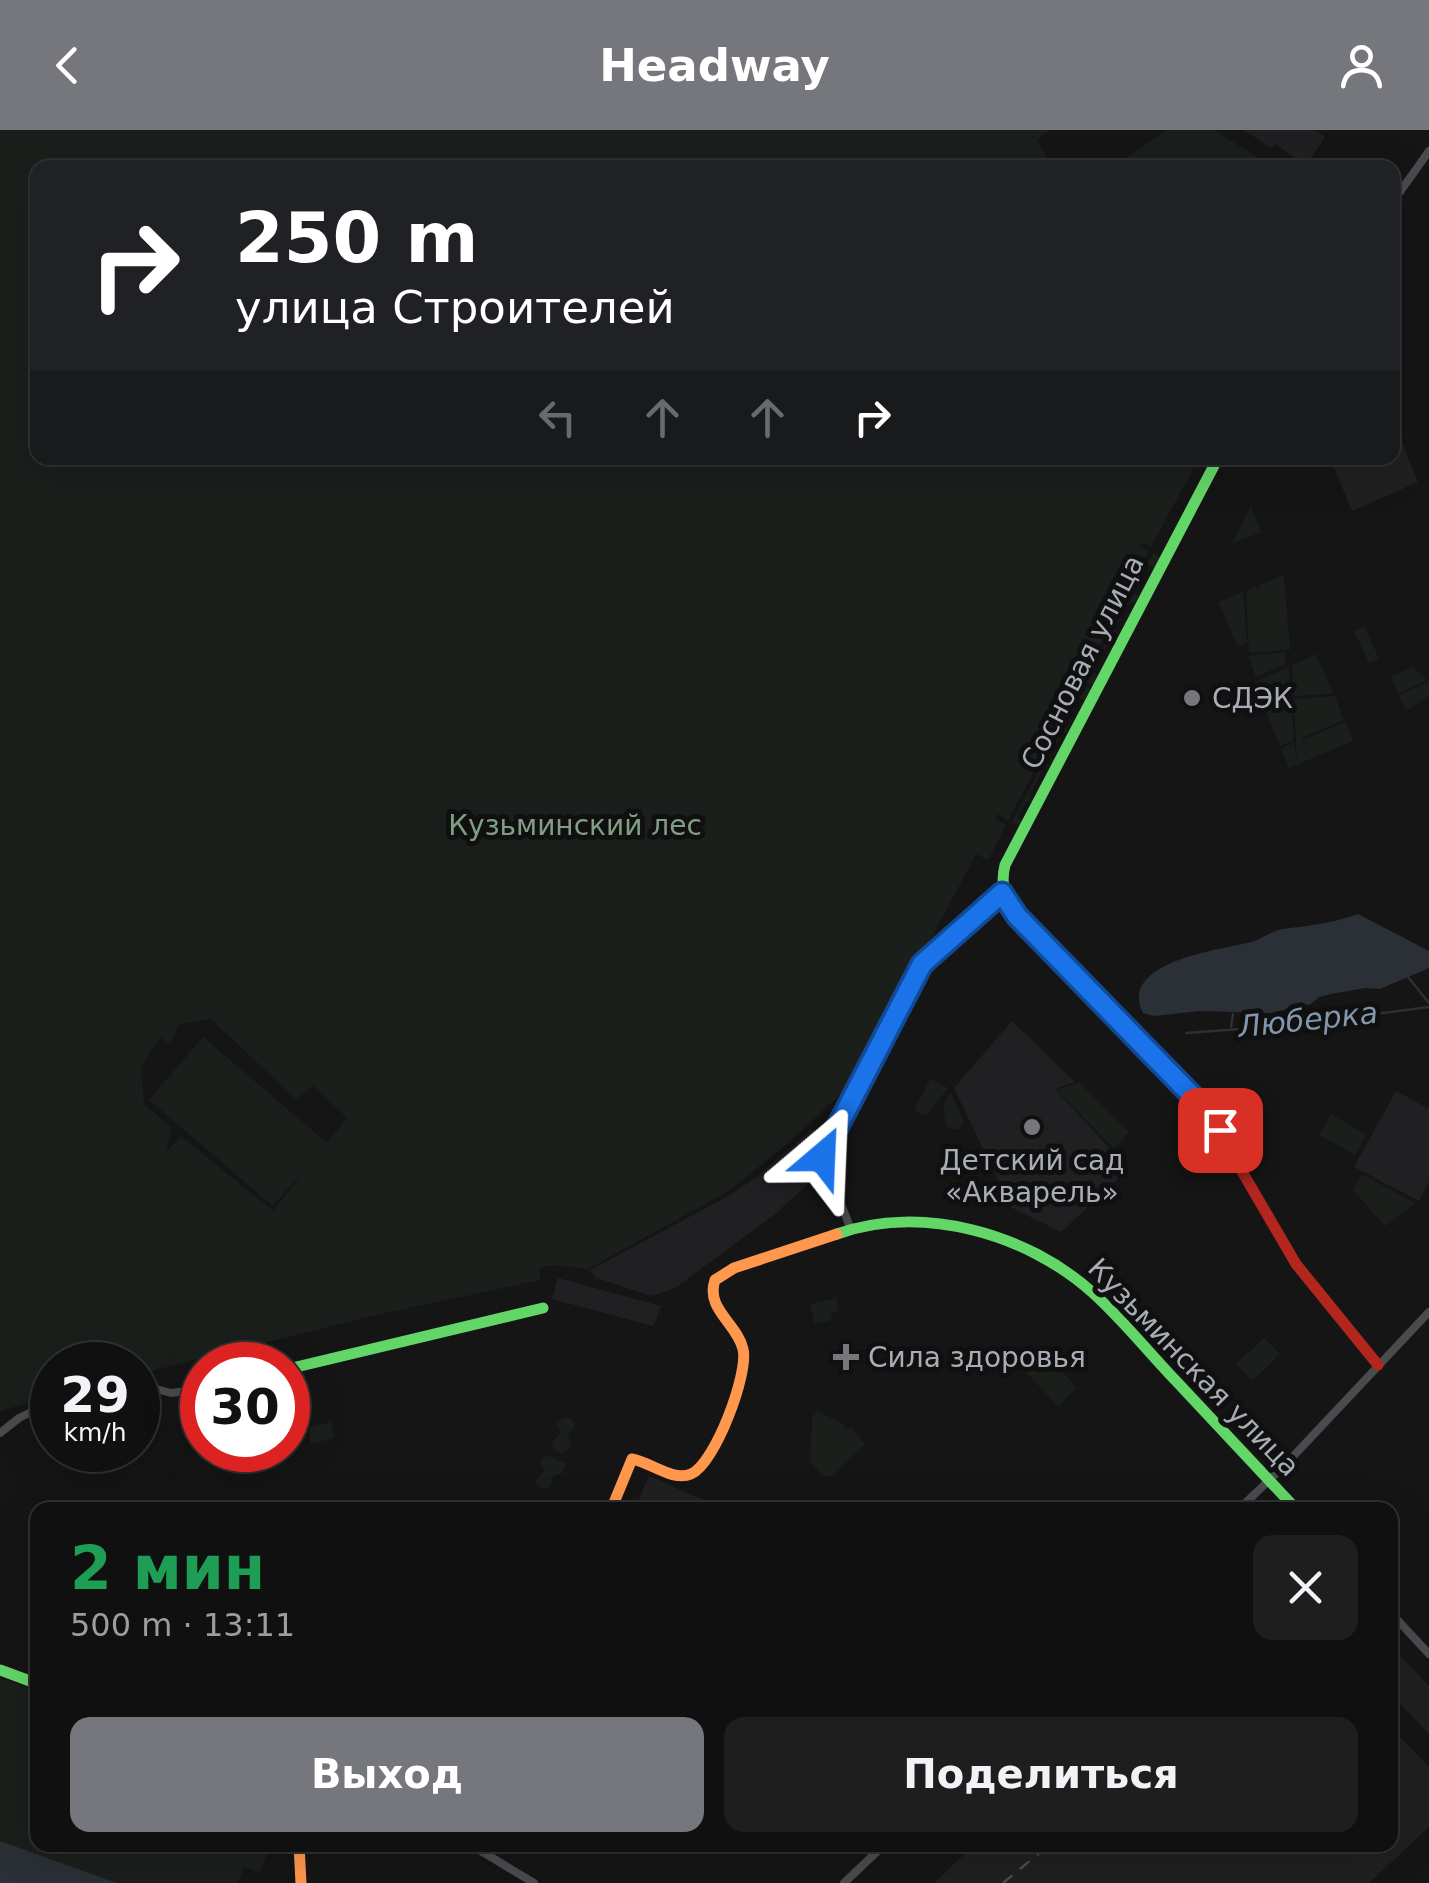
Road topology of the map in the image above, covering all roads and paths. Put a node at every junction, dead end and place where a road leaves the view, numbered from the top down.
1 (1429, 150) edge
2 (1400, 192) edge
3 (1214, 465) edge
4 (1002, 893) junction
5 (850, 1228) junction
6 (543, 1308) dead end
7 (1429, 1312) edge
8 (310, 1364) edge
9 (1378, 1365) junction
10 (30, 1413) edge
11 (0, 1434) edge
12 (1269, 1480) junction
13 (614, 1502) edge
14 (1246, 1502) edge
15 (1290, 1502) edge
16 (1398, 1621) edge
17 (1429, 1654) edge
18 (0, 1670) edge
19 (30, 1681) edge
20 (299, 1852) edge
21 (483, 1852) edge
22 (877, 1852) edge
23 (301, 1883) edge
24 (534, 1883) edge
25 (844, 1883) edge

1 - 2 street
3 - 4 street, Сосновая улица
4 - 5 street
4 - 9 street
5 - 12 street, Кузьминская улица
5 - 13 street, Кузьминская улица
6 - 8 street
7 - 9 street
9 - 12 street
10 - 11 street
12 - 14 street
12 - 15 street, Кузьминская улица
16 - 17 street
18 - 19 street
20 - 23 street
21 - 24 street
22 - 25 street

